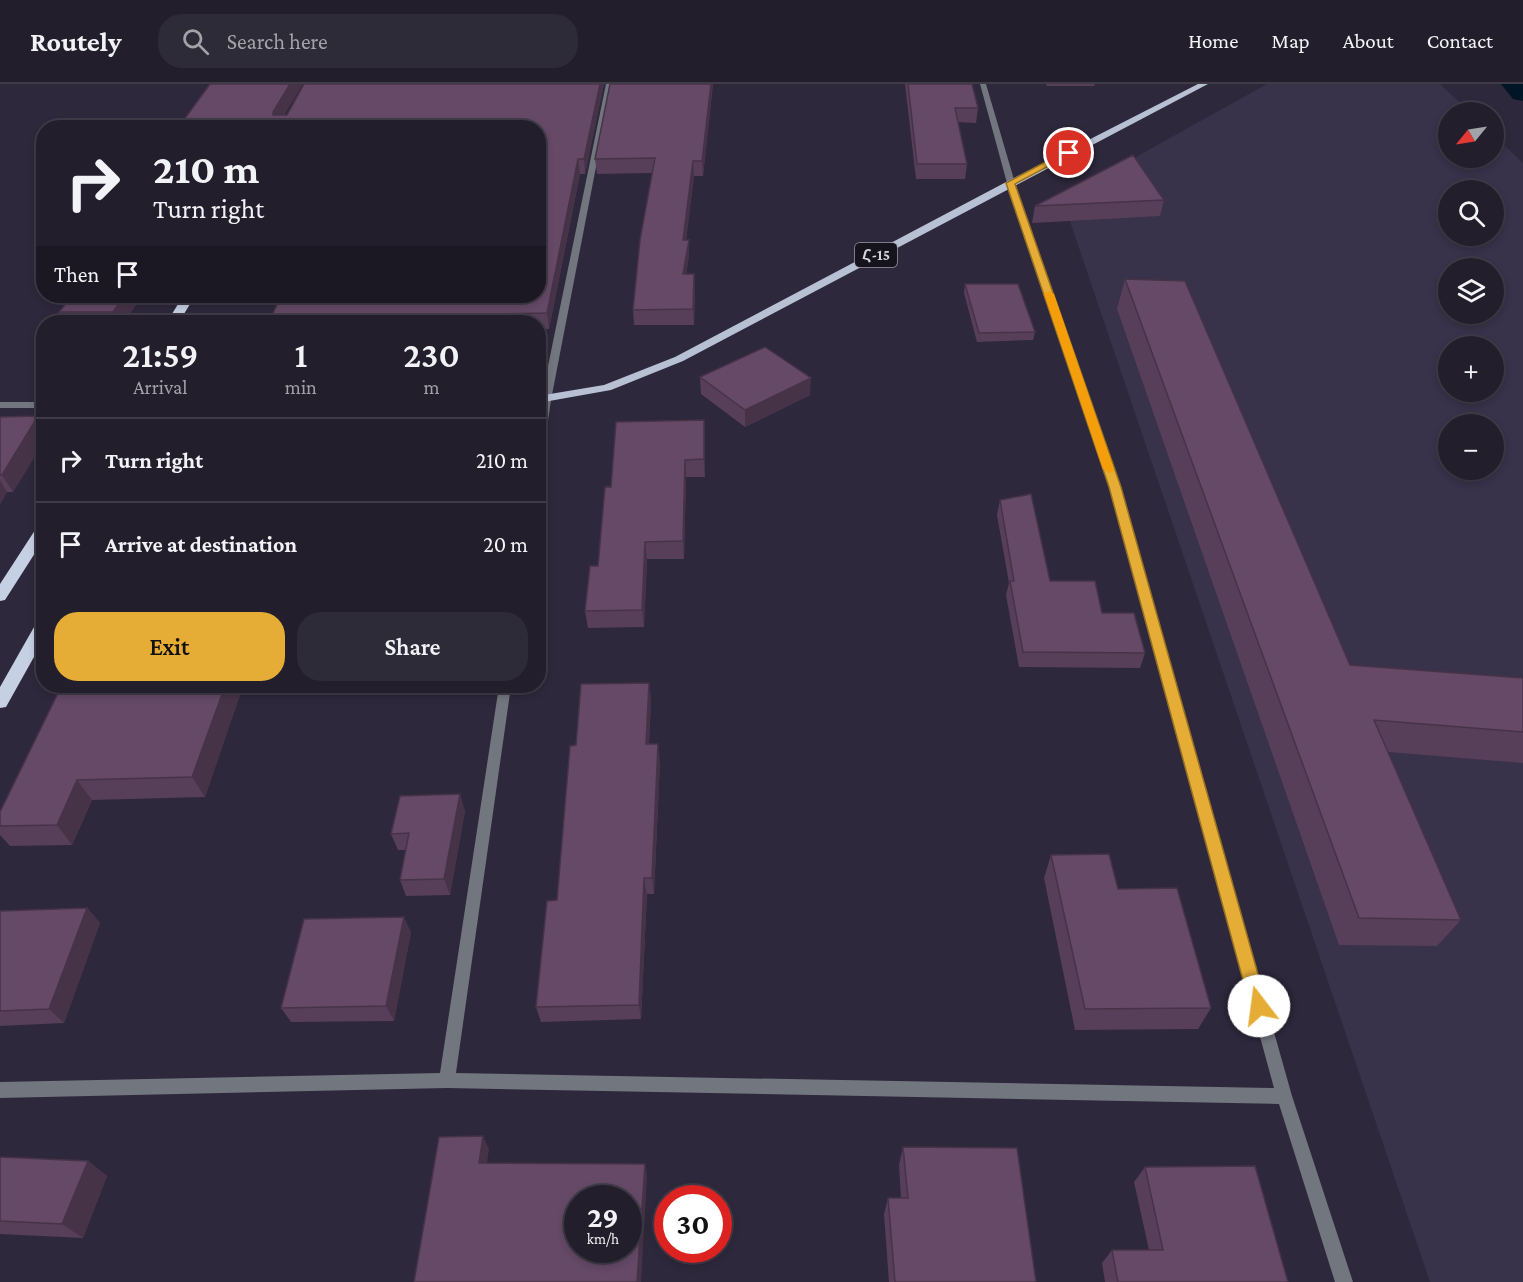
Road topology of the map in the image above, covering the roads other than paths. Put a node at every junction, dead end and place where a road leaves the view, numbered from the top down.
1 (609, 84) edge
2 (983, 84) edge
3 (1204, 84) edge
4 (1011, 183) junction
5 (546, 381) edge
6 (546, 399) edge
7 (0, 405) edge
8 (36, 405) edge
9 (36, 540) edge
10 (0, 596) edge
11 (36, 638) edge
12 (504, 693) edge
13 (0, 702) edge
14 (447, 1080) junction
15 (0, 1090) edge
16 (1284, 1096) junction
17 (1344, 1282) edge

1 - 5 street
2 - 4 street
3 - 4 main road, Հ-15
4 - 6 main road, Հ-15
4 - 16 street
7 - 8 street
9 - 10 highway
11 - 13 highway
12 - 14 street
14 - 15 street
14 - 16 street
16 - 17 street

